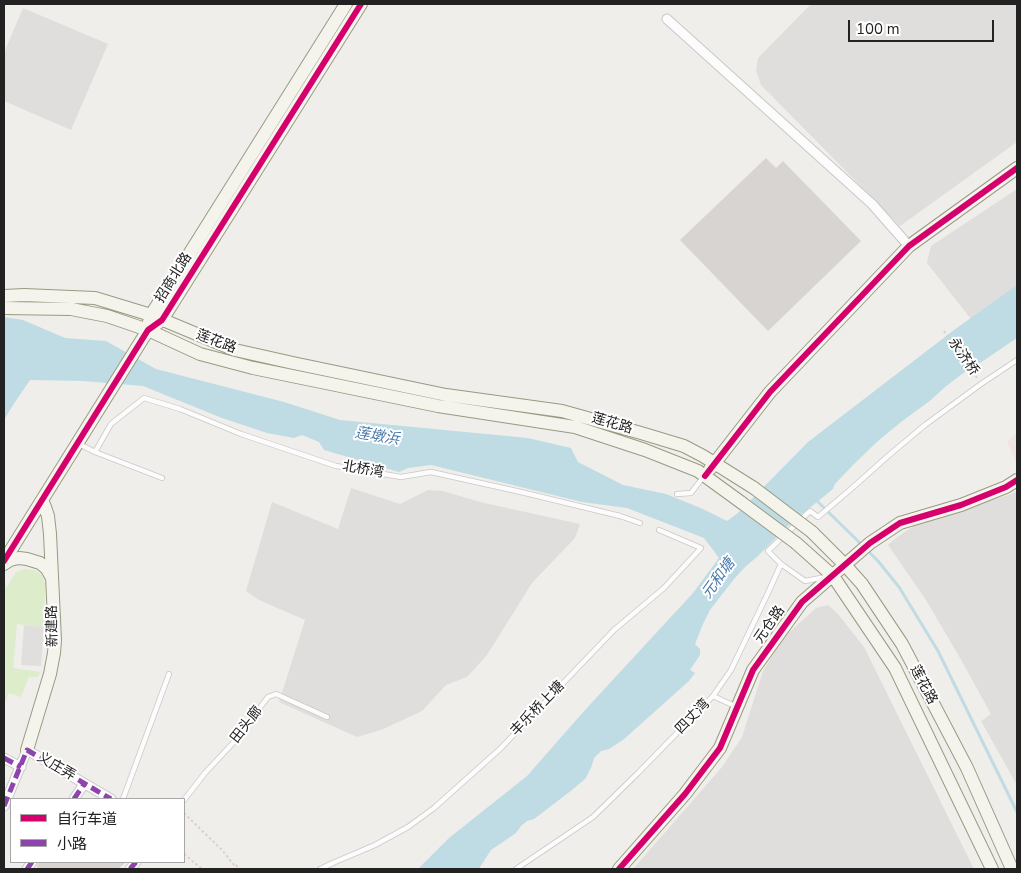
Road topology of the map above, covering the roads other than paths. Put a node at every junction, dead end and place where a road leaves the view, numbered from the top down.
1 (346, 4) edge
2 (361, 4) edge
3 (667, 18) dead end
4 (1017, 168) edge
5 (909, 246) junction
6 (4, 296) edge
7 (4, 308) edge
8 (156, 318) junction
9 (148, 330) junction
10 (1017, 360) edge
11 (78, 444) junction
12 (95, 452) junction
13 (714, 463) junction
14 (705, 476) junction
15 (162, 478) dead end
16 (1017, 480) edge
17 (677, 494) dead end
18 (42, 500) junction
19 (640, 523) dead end
20 (659, 530) dead end
21 (4, 562) edge
22 (781, 564) junction
23 (845, 565) junction
24 (832, 576) junction
25 (52, 578) junction
26 (169, 674) dead end
27 (713, 696) junction
28 (738, 707) junction
29 (327, 717) dead end
30 (27, 750) junction
31 (4, 758) edge
32 (21, 766) junction
33 (84, 784) junction
34 (75, 798) edge
35 (109, 798) edge
36 (123, 798) edge
37 (185, 799) edge
38 (4, 806) edge
39 (320, 869) edge
40 (516, 869) edge
41 (619, 869) edge
42 (992, 869) edge
43 (1012, 869) edge

1 - 8 main road, 招商北路
2 - 8 main road, 招商北路
3 - 5 street
4 - 5 main road
5 - 13 main road
6 - 8 main road, 莲花路
7 - 9 main road, 莲花路
8 - 9 main road, 招商北路
8 - 13 main road, 莲花路
9 - 11 main road, 招商北路
9 - 14 main road, 莲花路
10 - 22 lane
11 - 12 lane
11 - 18 main road, 招商北路
12 - 15 lane
12 - 19 lane, 北桥湾
13 - 14 main road
13 - 23 main road, 莲花路, bridge
14 - 17 lane
14 - 24 main road, 莲花路, bridge
16 - 23 main road, 元仓路
18 - 21 main road, 招商北路
18 - 25 main road, 新建路
20 - 39 lane, 丰乐桥上塘
21 - 25 main road
22 - 24 lane
22 - 27 lane, 四丈湾
23 - 24 main road, 元仓路
23 - 43 main road, 莲花路
24 - 28 main road, 元仓路
24 - 42 main road, 莲花路
25 - 30 main road, 新建路
26 - 36 lane
27 - 28 lane
27 - 40 lane, 四丈湾
28 - 41 main road, 元仓路
29 - 37 lane, 田头廊
30 - 32 street
30 - 33 street, 义庄弄
31 - 32 street, 义庄弄
32 - 38 street
33 - 34 street
33 - 35 street, 义庄弄

